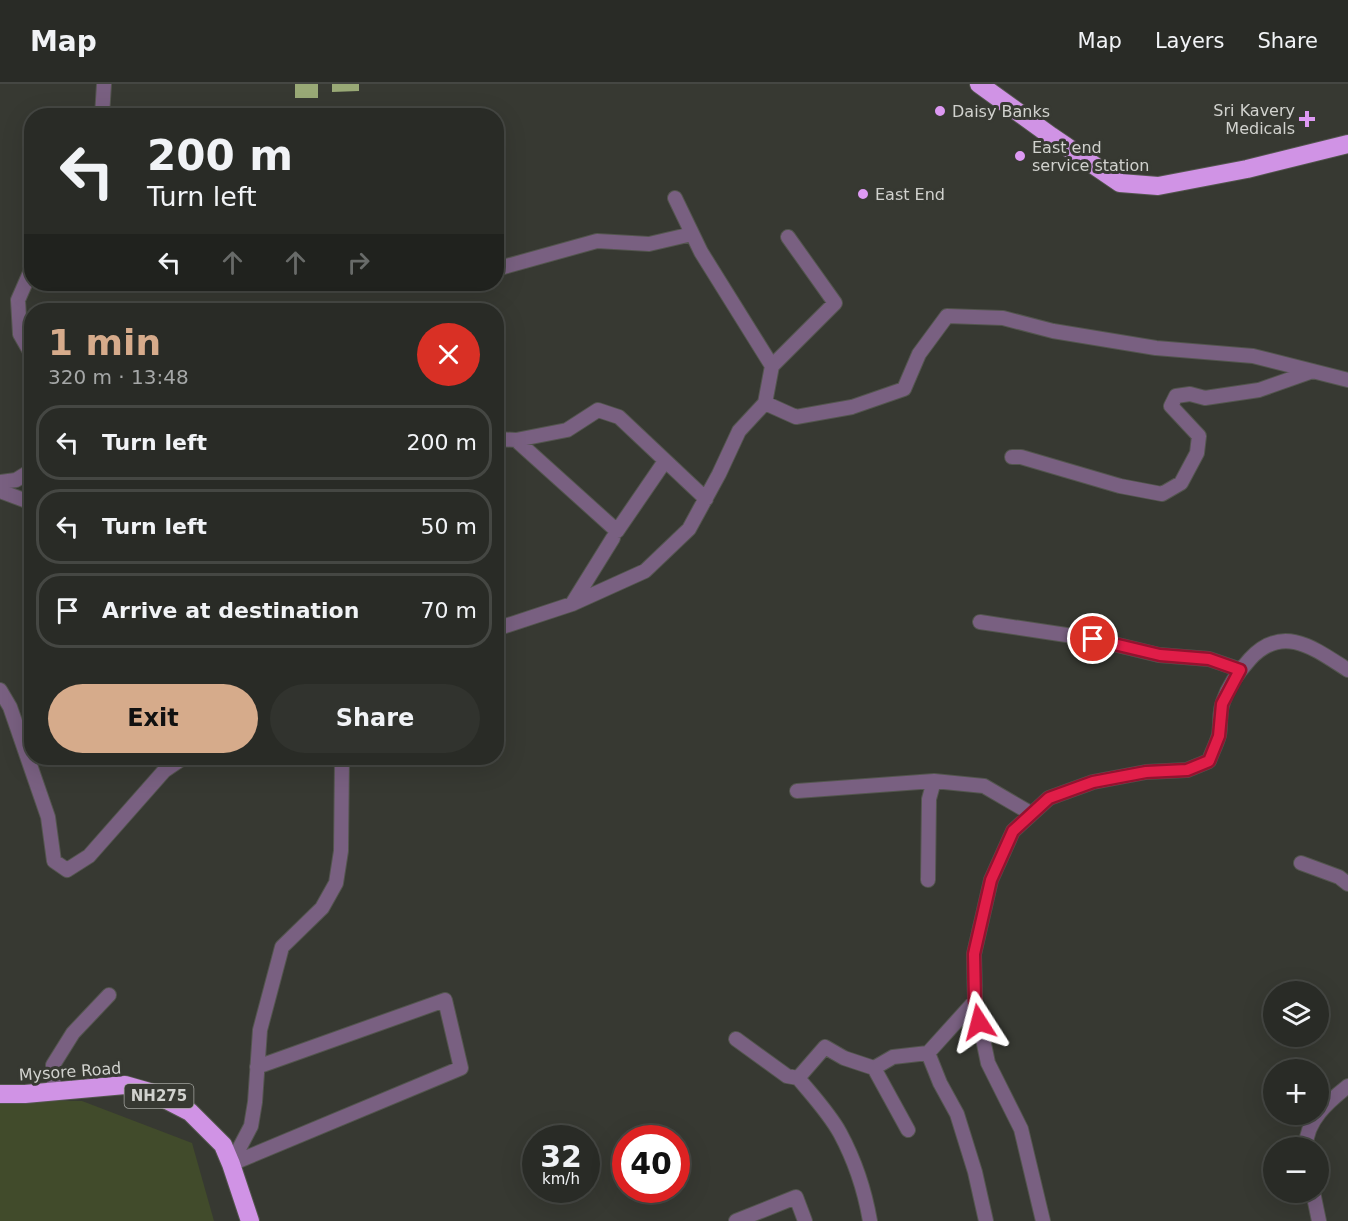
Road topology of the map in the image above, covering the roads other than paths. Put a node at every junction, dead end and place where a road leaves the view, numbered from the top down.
1 (104, 84) edge
2 (979, 84) edge
3 (102, 108) edge
4 (1348, 144) edge
5 (675, 198) dead end
6 (692, 234) junction
7 (788, 237) dead end
8 (504, 267) edge
9 (24, 286) edge
10 (24, 341) edge
11 (772, 366) junction
12 (1313, 371) junction
13 (1348, 380) edge
14 (765, 403) junction
15 (504, 439) edge
16 (516, 440) junction
17 (1012, 456) dead end
18 (665, 461) junction
19 (24, 475) edge
20 (0, 482) edge
21 (0, 491) edge
22 (706, 499) junction
23 (24, 500) edge
24 (613, 538) dead end
25 (572, 604) junction
26 (980, 622) dead end
27 (504, 626) edge
28 (1240, 670) junction
29 (1348, 670) edge
30 (0, 690) edge
31 (24, 748) edge
32 (30, 765) edge
33 (173, 765) edge
34 (342, 765) edge
35 (934, 782) junction
36 (797, 791) dead end
37 (1032, 814) junction
38 (1301, 863) dead end
39 (1345, 876) edge
40 (928, 880) dead end
41 (109, 995) dead end
42 (975, 1001) junction
43 (736, 1039) dead end
44 (928, 1053) junction
45 (257, 1067) junction
46 (874, 1068) junction
47 (798, 1078) junction
48 (1348, 1086) edge
49 (54, 1091) junction
50 (0, 1094) edge
51 (908, 1130) dead end
52 (1306, 1137) edge
53 (231, 1164) junction
54 (1315, 1203) edge
55 (250, 1221) edge
56 (736, 1221) edge
57 (805, 1221) edge
58 (870, 1221) edge
59 (986, 1221) edge
60 (1043, 1221) edge
61 (1319, 1221) edge

1 - 3 street
2 - 4 highway
5 - 6 street
6 - 8 street
6 - 11 street
7 - 11 street
9 - 10 street
11 - 14 street
12 - 13 street
12 - 14 street
12 - 17 street
14 - 22 street
15 - 16 street
16 - 18 street
16 - 18 street
18 - 22 street
19 - 20 street
21 - 23 street
22 - 25 street
24 - 25 street
25 - 27 street
26 - 28 street
28 - 29 street
28 - 37 street
30 - 31 street
32 - 33 street
34 - 45 street
35 - 36 street
35 - 37 street
35 - 40 street
37 - 42 street
38 - 39 street
41 - 49 street
42 - 44 street
42 - 60 street
43 - 47 street
44 - 46 street
44 - 59 street
45 - 53 street
45 - 53 street
46 - 47 street
46 - 51 street
47 - 58 street
48 - 52 street
49 - 50 highway, Mysore Road / NH275
49 - 53 highway, Mysore Road / NH275
53 - 55 highway, Mysore Road / NH275
54 - 61 street
56 - 57 street

